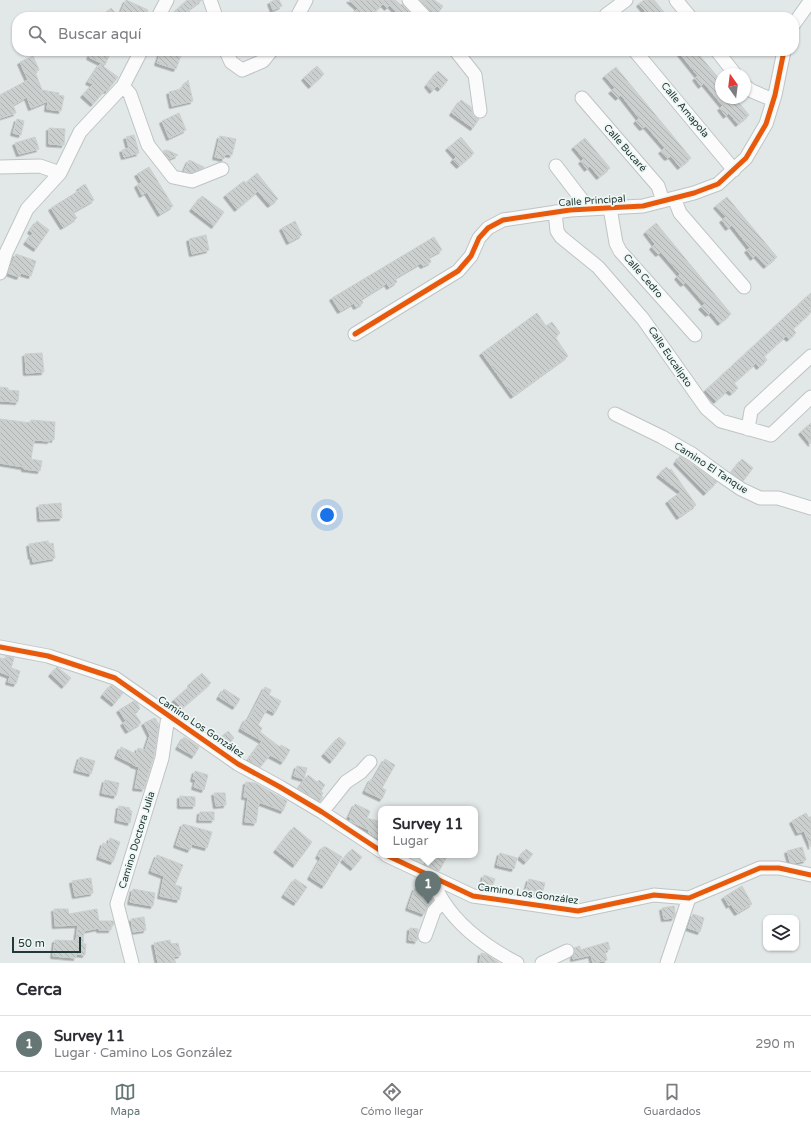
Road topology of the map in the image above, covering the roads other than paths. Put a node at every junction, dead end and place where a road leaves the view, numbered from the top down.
1 (167, 0) edge
2 (210, 0) edge
3 (306, 0) edge
4 (409, 0) edge
5 (626, 0) edge
6 (676, 0) edge
7 (811, 0) edge
8 (161, 12) edge
9 (214, 12) edge
10 (300, 12) edge
11 (420, 12) edge
12 (610, 12) edge
13 (686, 12) edge
14 (799, 17) edge
15 (138, 56) edge
16 (228, 56) edge
17 (267, 56) edge
18 (460, 56) edge
19 (639, 56) edge
20 (721, 56) edge
21 (783, 56) edge
22 (730, 68) edge
23 (123, 86) junction
24 (751, 90) edge
25 (582, 98) dead end
26 (773, 100) junction
27 (480, 111) dead end
28 (556, 166) dead end
29 (0, 167) edge
30 (222, 169) dead end
31 (734, 170) junction
32 (60, 173) junction
33 (669, 200) junction
34 (610, 208) junction
35 (589, 209) junction
36 (555, 212) junction
37 (0, 273) edge
38 (744, 287) dead end
39 (355, 334) dead end
40 (694, 335) dead end
41 (811, 356) edge
42 (811, 397) edge
43 (615, 414) dead end
44 (748, 429) junction
45 (811, 508) edge
46 (0, 647) edge
47 (168, 716) junction
48 (370, 762) dead end
49 (322, 812) junction
50 (378, 849) edge
51 (392, 858) edge
52 (811, 875) edge
53 (430, 876) junction
54 (689, 898) junction
55 (443, 901) junction
56 (425, 936) dead end
57 (567, 951) dead end
58 (132, 963) edge
59 (517, 963) edge
60 (542, 963) edge
61 (667, 963) edge

1 - 8 street
2 - 9 street
3 - 10 street
4 - 11 street
5 - 12 street
6 - 13 street
7 - 14 street
15 - 23 street
16 - 17 street
18 - 27 street
19 - 31 street, Calle Amapola
20 - 22 street
21 - 26 street, Calle Principal
23 - 30 street
23 - 32 street
24 - 26 street
25 - 33 street, Calle Bucaré
26 - 31 street, Calle Principal
28 - 35 street
29 - 32 street
31 - 33 street, Calle Principal
32 - 37 street
33 - 34 street, Calle Principal
33 - 38 street, Calle Bucaré
34 - 35 street, Calle Principal
34 - 40 street, Calle Cedro
35 - 36 street, Calle Principal
36 - 39 street, Calle Principal
36 - 44 street, Calle Eucalipto
41 - 44 street
42 - 44 street, Calle Eucalipto
43 - 45 street, Camino El Tanque
46 - 47 street, Camino Los González
47 - 49 street, Camino Los González
47 - 58 street, Camino Doctora Julia
48 - 49 street
49 - 50 street, Camino Los González
51 - 53 street, Camino Los González
52 - 54 street, Camino Los González
53 - 54 street, Camino Los González
53 - 55 street
54 - 61 street
55 - 56 street
55 - 59 street
57 - 60 street

